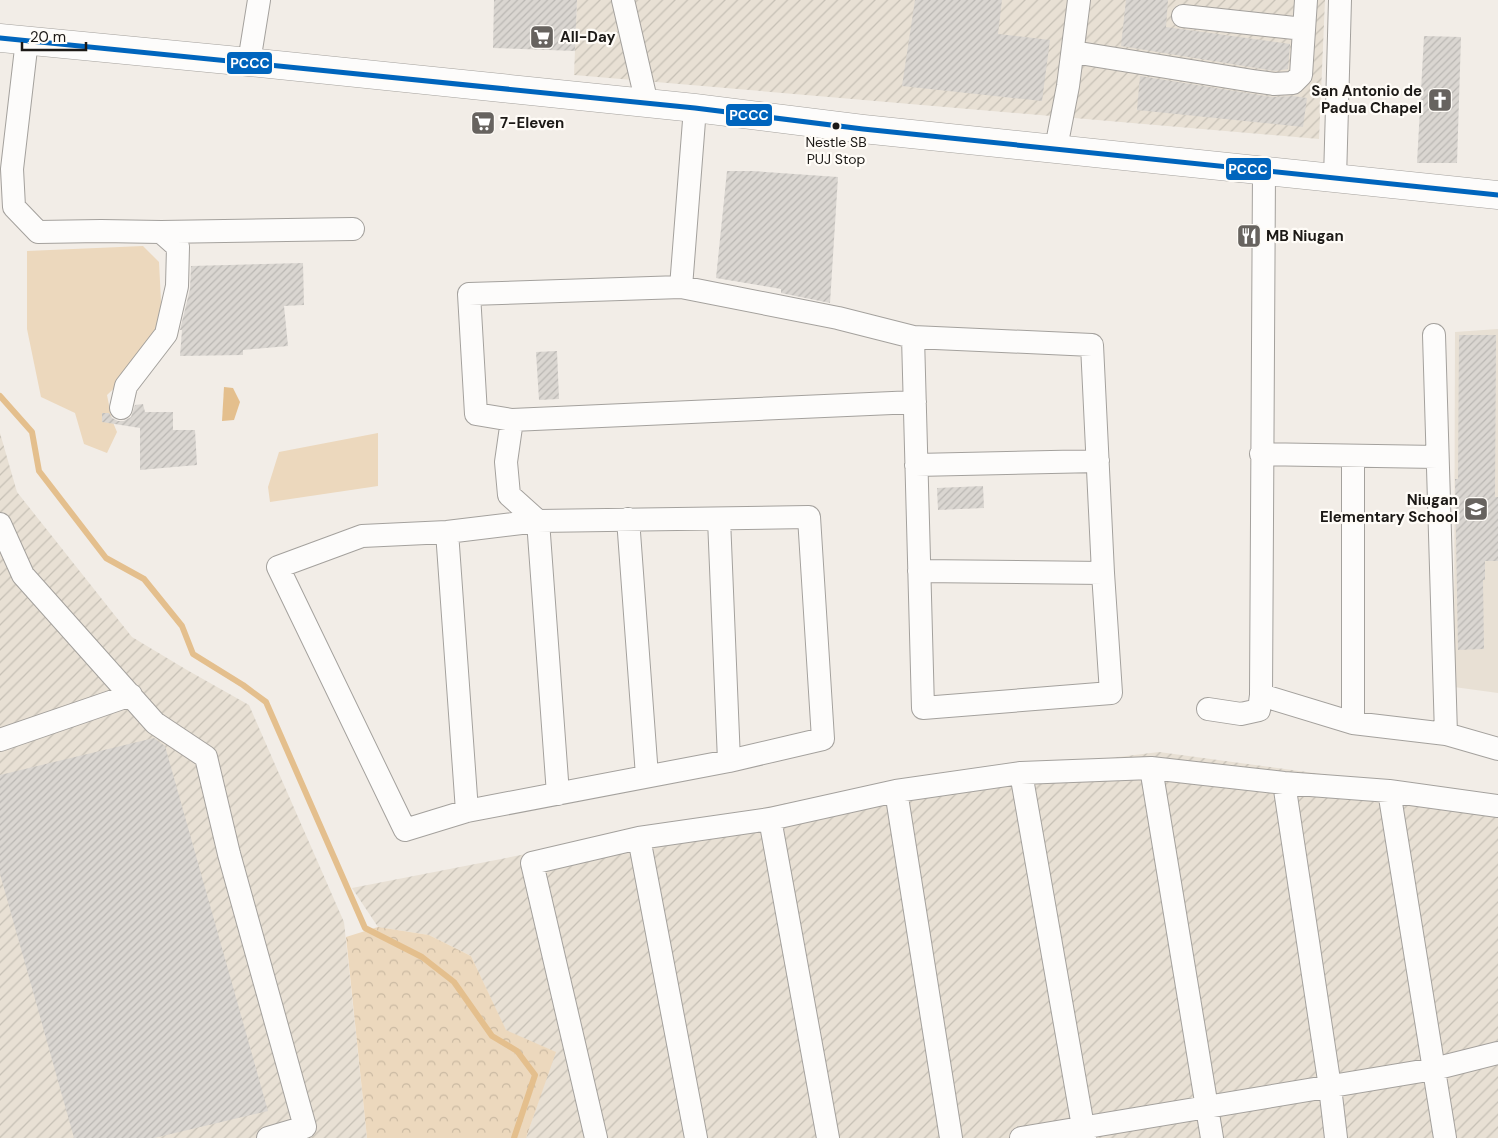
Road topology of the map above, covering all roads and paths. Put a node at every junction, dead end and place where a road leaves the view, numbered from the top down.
1 (259, 0) edge
2 (623, 0) edge
3 (1078, 0) edge
4 (1306, 0) edge
5 (1340, 0) edge
6 (1183, 16) dead end
7 (1304, 29) junction
8 (0, 38) edge
9 (27, 40) junction
10 (1074, 52) junction
11 (249, 62) junction
12 (647, 104) junction
13 (695, 108) junction
14 (1056, 148) junction
15 (1264, 171) junction
16 (1335, 179) junction
17 (1498, 195) edge
18 (353, 229) dead end
19 (161, 232) junction
20 (681, 287) junction
21 (1434, 335) dead end
22 (913, 336) junction
23 (915, 402) junction
24 (121, 408) dead end
25 (512, 420) junction
26 (1261, 454) junction
27 (1353, 456) junction
28 (1437, 457) junction
29 (1098, 461) junction
30 (916, 465) junction
31 (628, 519) junction
32 (720, 519) junction
33 (538, 521) junction
34 (0, 524) edge
35 (447, 532) junction
36 (919, 570) junction
37 (1102, 573) junction
38 (131, 695) junction
39 (1261, 695) junction
40 (1208, 709) dead end
41 (1353, 723) junction
42 (1446, 734) junction
43 (0, 740) edge
44 (1498, 749) edge
45 (729, 761) junction
46 (1150, 768) junction
47 (1021, 773) junction
48 (647, 776) junction
49 (1284, 783) junction
50 (896, 791) junction
51 (1389, 791) junction
52 (558, 794) junction
53 (1498, 806) edge
54 (467, 811) junction
55 (770, 819) junction
56 (639, 838) junction
57 (1498, 1054) edge
58 (1434, 1069) junction
59 (1330, 1087) junction
60 (1207, 1107) junction
61 (1084, 1133) edge
62 (268, 1138) edge
63 (596, 1138) edge
64 (696, 1138) edge
65 (828, 1138) edge
66 (951, 1138) edge
67 (1021, 1138) edge
68 (1212, 1138) edge
69 (1336, 1138) edge
70 (1445, 1138) edge

1 - 11 street
2 - 12 street
3 - 10 street
4 - 7 street
5 - 16 street
6 - 7 street
7 - 10 street
8 - 9 highway
9 - 11 highway
9 - 19 street
10 - 14 street
11 - 12 highway
12 - 13 highway
13 - 14 highway
13 - 20 street
14 - 15 highway
15 - 16 highway
15 - 26 street
16 - 17 highway
18 - 19 street
19 - 24 street
20 - 22 street
20 - 25 street
21 - 28 street
22 - 23 street
22 - 29 street
23 - 25 street
23 - 30 street
25 - 33 street
26 - 27 street
26 - 39 street
27 - 28 street
27 - 41 street
28 - 42 street
29 - 30 street
29 - 37 street
30 - 36 street
31 - 32 street
31 - 33 street
31 - 48 street
32 - 45 street
32 - 45 street
33 - 35 street
33 - 52 street
34 - 38 street
35 - 54 street
35 - 54 street
36 - 37 street
36 - 37 street
38 - 43 street
38 - 62 street
39 - 40 street
39 - 41 street
41 - 42 street
42 - 44 street
45 - 48 street
46 - 47 street
46 - 49 street
46 - 60 street
47 - 50 street
47 - 61 street
48 - 52 street
49 - 51 street
49 - 59 street
50 - 55 street
50 - 66 street
51 - 53 street
51 - 58 street
52 - 54 street
55 - 56 street
55 - 65 street
56 - 63 street
56 - 64 street
57 - 58 street
58 - 59 street
58 - 70 street
59 - 60 street
59 - 69 street
60 - 61 street
60 - 68 street
61 - 67 street

